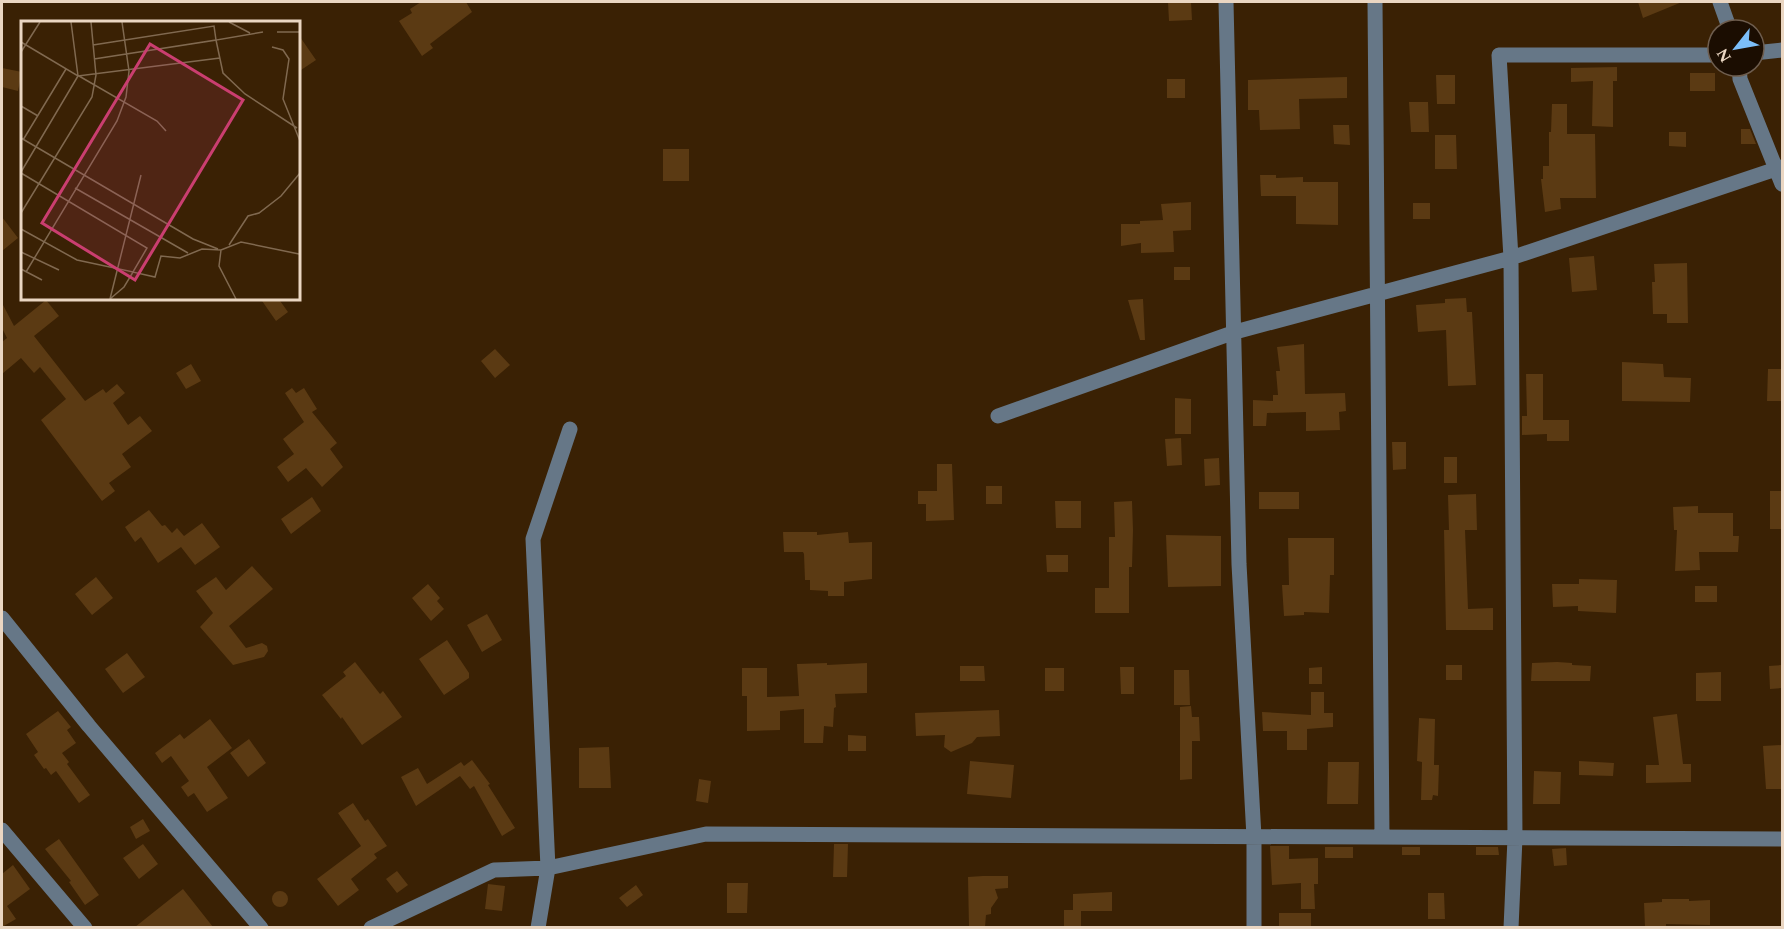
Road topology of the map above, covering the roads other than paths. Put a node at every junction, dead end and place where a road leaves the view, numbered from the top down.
1 (1226, 2) edge
2 (1375, 2) edge
3 (1720, 2) edge
4 (1726, 18) edge
5 (1782, 50) edge
6 (1766, 52) edge
7 (1706, 55) edge
8 (1740, 78) edge
9 (1780, 168) edge
10 (1782, 184) edge
11 (1511, 258) junction
12 (1376, 294) junction
13 (1235, 333) junction
14 (998, 416) dead end
15 (570, 429) dead end
16 (2, 618) edge
17 (2, 830) edge
18 (1254, 837) junction
19 (1382, 837) junction
20 (1515, 838) junction
21 (1782, 839) edge
22 (548, 868) junction
23 (85, 927) edge
24 (261, 927) edge
25 (371, 927) edge
26 (538, 927) edge
27 (1254, 927) edge
28 (1511, 927) edge

1 - 13 street
2 - 12 street
3 - 4 street
5 - 6 street
7 - 11 street
8 - 9 street
9 - 10 street
9 - 11 street
11 - 12 street
11 - 20 street
12 - 13 street
12 - 19 street
13 - 14 street
13 - 18 street
15 - 22 street
16 - 24 street
17 - 23 street
18 - 19 street
18 - 22 street
18 - 27 street
19 - 20 street
20 - 21 street
20 - 28 street
22 - 25 street
22 - 26 street

